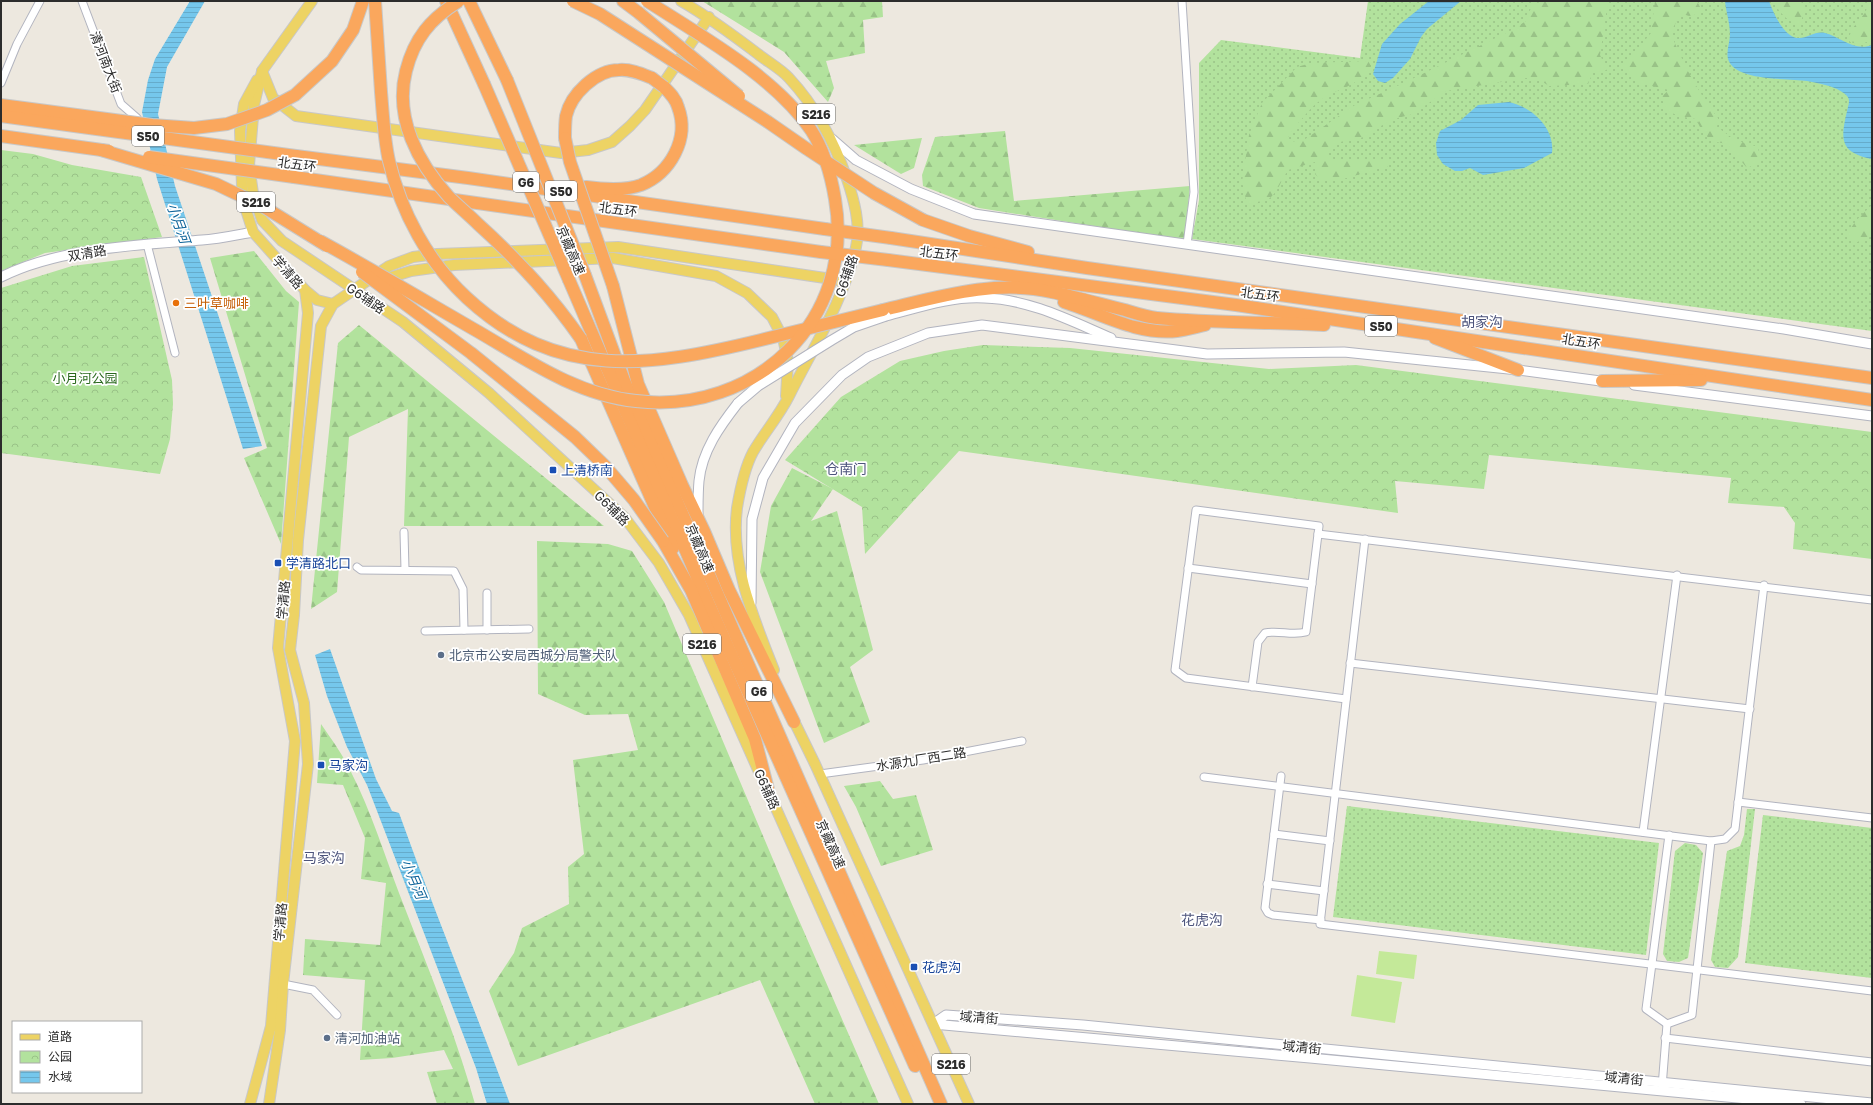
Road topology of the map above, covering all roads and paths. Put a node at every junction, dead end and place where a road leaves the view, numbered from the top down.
1 (40, 1) edge
2 (82, 1) edge
3 (312, 1) edge
4 (363, 1) edge
5 (375, 1) edge
6 (446, 1) edge
7 (459, 1) edge
8 (469, 1) edge
9 (573, 1) edge
10 (623, 1) edge
11 (647, 1) edge
12 (681, 1) edge
13 (1182, 1) edge
14 (708, 17) junction
15 (262, 71) junction
16 (1, 83) edge
17 (1, 105) edge
18 (1, 116) edge
19 (137, 118) dead end
20 (768, 122) junction
21 (1, 136) edge
22 (832, 139) junction
23 (101, 150) junction
24 (468, 178) junction
25 (253, 232) junction
26 (320, 241) junction
27 (147, 244) junction
28 (1187, 244) junction
29 (1087, 268) junction
30 (1, 276) edge
31 (845, 281) junction
32 (353, 289) junction
33 (305, 290) junction
34 (333, 304) junction
35 (884, 313) junction
36 (1400, 328) junction
37 (1413, 330) junction
38 (1123, 343) junction
39 (1872, 344) edge
40 (175, 353) dead end
41 (1518, 370) junction
42 (1872, 378) edge
43 (1739, 380) junction
44 (1602, 381) junction
45 (1872, 400) edge
46 (784, 406) junction
47 (1872, 416) edge
48 (698, 517) junction
49 (404, 532) dead end
50 (1318, 534) junction
51 (1365, 539) junction
52 (357, 567) dead end
53 (1188, 568) junction
54 (405, 570) junction
55 (1677, 575) junction
56 (1312, 584) junction
57 (1764, 586) junction
58 (691, 590) junction
59 (487, 593) dead end
60 (1872, 600) edge
61 (750, 610) junction
62 (529, 629) dead end
63 (425, 630) dead end
64 (464, 630) junction
65 (487, 630) junction
66 (1350, 663) junction
67 (1252, 687) junction
68 (1346, 699) junction
69 (1661, 699) junction
70 (1750, 709) junction
71 (794, 722) junction
72 (1022, 741) dead end
73 (820, 774) junction
74 (1204, 776) dead end
75 (1281, 776) dead end
76 (1279, 786) junction
77 (769, 793) junction
78 (1335, 793) junction
79 (1738, 802) junction
80 (1872, 818) edge
81 (1643, 832) junction
82 (1274, 834) junction
83 (1669, 835) junction
84 (1330, 841) junction
85 (1711, 841) junction
86 (1267, 884) junction
87 (1324, 891) junction
88 (1321, 920) junction
89 (1652, 964) junction
90 (1696, 970) junction
91 (283, 984) junction
92 (1872, 991) edge
93 (337, 1015) dead end
94 (933, 1024) junction
95 (1667, 1024) junction
96 (1665, 1038) junction
97 (1872, 1062) edge
98 (1662, 1082) junction
99 (1662, 1092) junction
100 (1741, 1101) edge
101 (1762, 1102) edge
102 (1872, 1103) edge
103 (250, 1104) edge
104 (269, 1104) edge
105 (908, 1104) edge
106 (932, 1104) edge
107 (941, 1104) edge
108 (969, 1104) edge
109 (1801, 1104) edge

1 - 16 street
2 - 19 street, 清河南大街
3 - 15 main road, G6辅路 / S216
4 - 17 highway, bridge
5 - 35 highway, bridge
6 - 106 highway, 京藏高速 / G6, bridge
7 - 58 highway, bridge
8 - 107 highway, 京藏高速 / G6, bridge
9 - 20 highway, bridge
10 - 20 highway, bridge
11 - 26 highway, bridge
12 - 14 main road, G6辅路 / S216
13 - 28 street
14 - 15 main road
14 - 22 main road, G6辅路 / S216
15 - 25 main road, 学清路
15 - 32 main road, G6辅路 / S216
18 - 24 highway, 北五环 / S50, bridge
20 - 29 highway, bridge
21 - 23 highway, 北五环 / S50, bridge
22 - 28 street
22 - 31 main road, G6辅路 / S216
23 - 26 highway, bridge
23 - 36 highway, 北五环 / S50, bridge
24 - 29 highway, 北五环 / S50, bridge
24 - 48 highway, bridge
25 - 27 street, 双清路
25 - 33 main road, 学清路
26 - 58 highway, bridge
27 - 30 street, 双清路
27 - 40 street
28 - 39 street
29 - 42 highway, 北五环 / S50
31 - 32 main road, 学清路
31 - 46 main road, G6辅路 / S216
32 - 34 main road, 学清路
32 - 46 main road
32 - 77 main road, G6辅路 / S216
33 - 34 main road
33 - 103 main road, 学清路
34 - 91 main road, 学清路
35 - 36 highway
35 - 38 street
35 - 48 street, bridge
36 - 37 highway, 北五环 / S50
37 - 41 highway
37 - 43 highway, 北五环 / S50
38 - 41 street
38 - 61 street
41 - 44 street
43 - 44 highway
43 - 45 highway, 北五环 / S50
44 - 47 street
46 - 61 main road, G6辅路 / S216
48 - 71 highway
49 - 54 street
50 - 51 street
50 - 53 street
50 - 56 street
51 - 55 street
51 - 66 street
52 - 54 street
53 - 56 street
53 - 67 street
54 - 64 street
55 - 57 street
55 - 69 street
56 - 67 street
57 - 60 street
57 - 70 street
58 - 77 highway
59 - 65 street
61 - 71 main road, G6辅路 / S216
62 - 65 street
63 - 64 street
64 - 65 street
66 - 68 street
66 - 69 street
67 - 68 street
68 - 78 street
69 - 70 street
69 - 81 street
70 - 79 street
71 - 73 main road, G6辅路 / S216
72 - 73 street, 水源九厂西二路
73 - 94 main road, G6辅路 / S216
74 - 76 street
75 - 76 street
76 - 78 street
76 - 82 street
77 - 105 main road, G6辅路 / S216
78 - 81 street
78 - 84 street
79 - 80 street
79 - 85 street
81 - 83 street
82 - 84 street
82 - 86 street
83 - 85 street
83 - 89 street
84 - 87 street
85 - 90 street
86 - 87 street
86 - 88 street
87 - 88 street
88 - 89 street
89 - 90 street
89 - 95 street
90 - 92 street
90 - 95 street
91 - 93 street
91 - 104 main road, 学清路
94 - 98 street, 域清街
94 - 99 street, 域清街
94 - 108 main road, G6辅路 / S216
95 - 96 street
96 - 97 street
96 - 98 street
98 - 99 street
98 - 102 street, 域清街
99 - 100 street, 域清街
100 - 101 street, 域清街
101 - 109 street, 域清街

